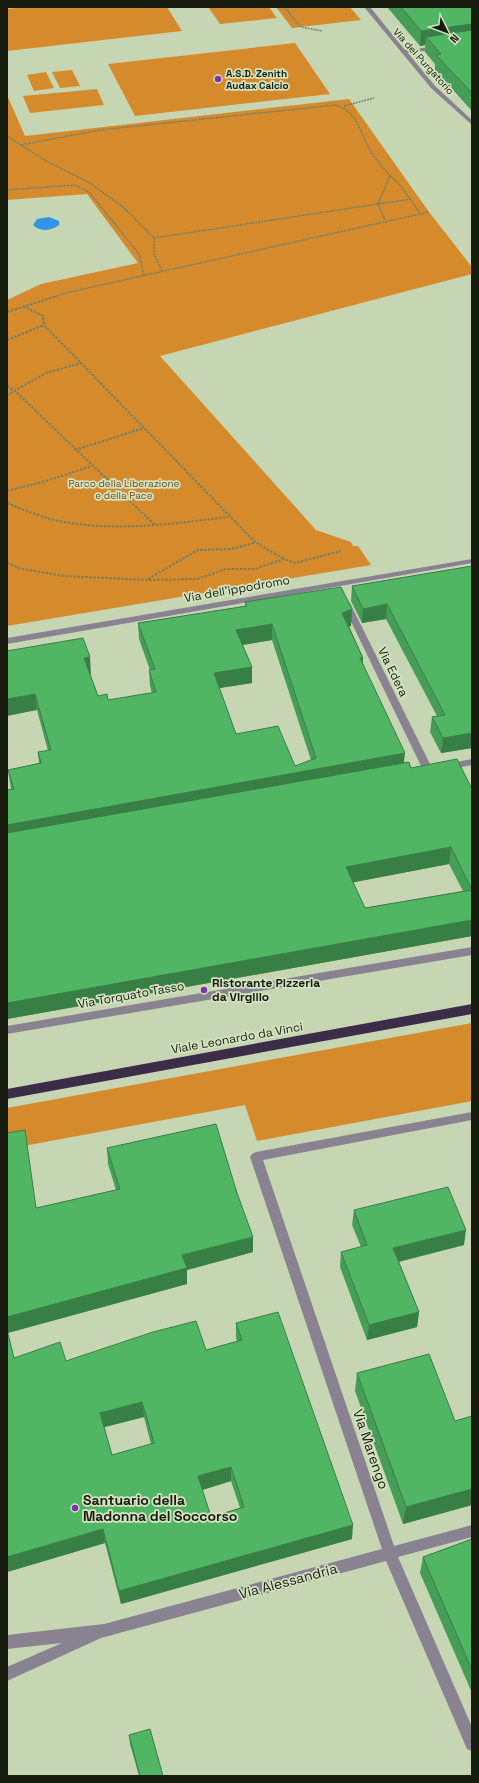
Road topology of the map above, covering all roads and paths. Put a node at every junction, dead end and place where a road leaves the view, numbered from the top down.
1 (284, 7) edge
2 (367, 7) edge
3 (322, 31) dead end
4 (449, 45) edge
5 (403, 52) junction
6 (374, 98) dead end
7 (344, 106) junction
8 (472, 123) edge
9 (7, 136) edge
10 (20, 145) junction
11 (390, 176) junction
12 (7, 190) edge
13 (411, 199) junction
14 (378, 204) junction
15 (429, 212) dead end
16 (420, 213) junction
17 (385, 220) junction
18 (154, 238) junction
19 (162, 271) junction
20 (144, 275) junction
21 (23, 306) junction
22 (7, 312) edge
23 (44, 325) junction
24 (7, 340) edge
25 (80, 363) junction
26 (7, 386) edge
27 (15, 391) junction
28 (7, 396) edge
29 (144, 428) junction
30 (76, 450) junction
31 (92, 466) junction
32 (7, 491) edge
33 (7, 503) edge
34 (229, 517) junction
35 (155, 525) junction
36 (255, 542) junction
37 (341, 551) dead end
38 (284, 559) junction
39 (472, 561) edge
40 (7, 563) edge
41 (147, 580) junction
42 (337, 584) junction
43 (7, 641) edge
44 (472, 762) edge
45 (472, 951) edge
46 (472, 1009) edge
47 (7, 1030) edge
48 (7, 1094) edge
49 (472, 1116) edge
50 (472, 1531) edge
51 (390, 1554) junction
52 (104, 1631) junction
53 (7, 1642) edge
54 (7, 1674) edge
55 (472, 1744) edge

1 - 3 path
2 - 5 street, Via del Purgatorio
4 - 5 street
5 - 8 street, Via del Purgatorio
6 - 7 path
7 - 10 path
7 - 11 path
9 - 10 path
10 - 18 path
11 - 13 path
11 - 14 path
12 - 20 path
13 - 14 path
13 - 16 path
14 - 17 path
14 - 18 path
15 - 16 path
16 - 17 path
17 - 19 path
18 - 19 path
19 - 20 path
20 - 21 path
21 - 22 path
21 - 23 path
23 - 24 path
23 - 25 path
25 - 27 path
25 - 29 path
26 - 27 path
27 - 28 path
27 - 30 path
29 - 30 path
29 - 34 path
30 - 31 path
31 - 32 path
31 - 35 path
33 - 35 path
34 - 35 path
34 - 36 path
36 - 38 path
36 - 41 path
37 - 38 path
38 - 41 path
39 - 42 street, Via dell'ippodromo
40 - 41 path
42 - 43 street, Via dell'ippodromo
42 - 44 street, Via Edera
45 - 47 street, Via Torquato Tasso
46 - 48 highway, Viale Leonardo da Vinci
49 - 51 street, Via Marengo
50 - 51 street, Via Alessandria
51 - 52 street, Via Alessandria
51 - 55 street, Via Marengo
52 - 53 street, Via Alessandria
52 - 54 street, Via Alessandria

